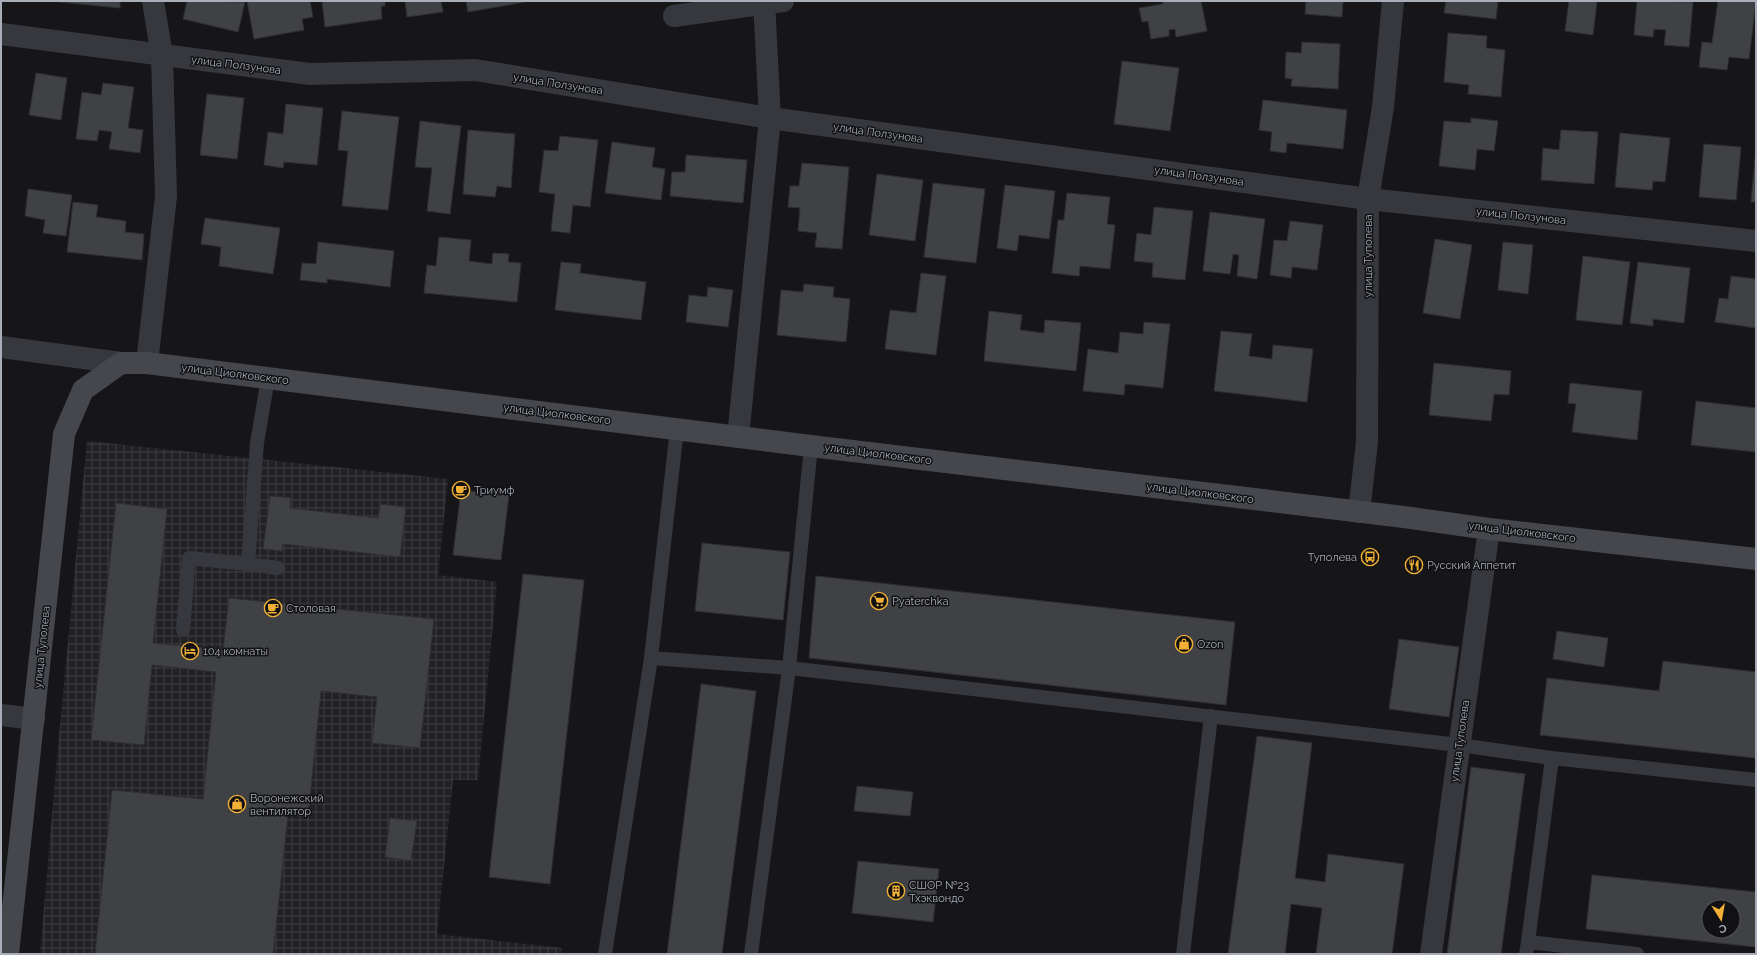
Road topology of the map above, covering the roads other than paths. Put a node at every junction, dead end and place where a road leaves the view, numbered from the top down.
1 (152, 1) edge
2 (1393, 1) edge
3 (771, 2) edge
4 (674, 16) dead end
5 (1, 34) edge
6 (162, 56) junction
7 (770, 118) junction
8 (1368, 199) junction
9 (1756, 241) edge
10 (1, 347) edge
11 (121, 363) junction
12 (147, 363) junction
13 (268, 378) junction
14 (677, 429) junction
15 (738, 437) junction
16 (812, 446) junction
17 (1359, 512) junction
18 (1489, 529) junction
19 (1756, 559) edge
20 (248, 564) junction
21 (278, 568) dead end
22 (182, 630) dead end
23 (651, 658) junction
24 (789, 668) junction
25 (1, 715) edge
26 (1211, 716) junction
27 (34, 719) junction
28 (1459, 745) junction
29 (1552, 758) junction
30 (1756, 780) edge
31 (1527, 948) edge
32 (8, 954) edge
33 (605, 954) edge
34 (751, 954) edge
35 (1183, 954) edge
36 (1431, 954) edge
37 (1637, 954) edge

1 - 6 street
2 - 8 street, улица Туполева
3 - 4 street
3 - 7 street
5 - 6 street, улица Ползунова
6 - 7 street, улица Ползунова
6 - 12 street
7 - 8 street, улица Ползунова
7 - 15 street
8 - 9 street, улица Ползунова
8 - 17 street, улица Туполева
10 - 11 street, улица Циолковского
11 - 12 street, улица Циолковского
11 - 27 street, улица Туполева
12 - 13 street, улица Циолковского
13 - 14 street, улица Циолковского
13 - 20 lane
14 - 15 street, улица Циолковского
14 - 23 lane
15 - 16 street, улица Циолковского
16 - 17 street, улица Циолковского
16 - 24 lane
17 - 18 street, улица Циолковского
18 - 19 street, улица Циолковского
18 - 28 street, улица Туполева
20 - 21 lane
20 - 22 lane
23 - 24 lane
23 - 33 lane
24 - 26 lane
24 - 34 lane
25 - 27 street
26 - 28 lane
26 - 35 lane
27 - 32 street, улица Туполева
28 - 29 lane
28 - 36 street, улица Туполева
29 - 30 lane
29 - 31 lane
31 - 37 lane

